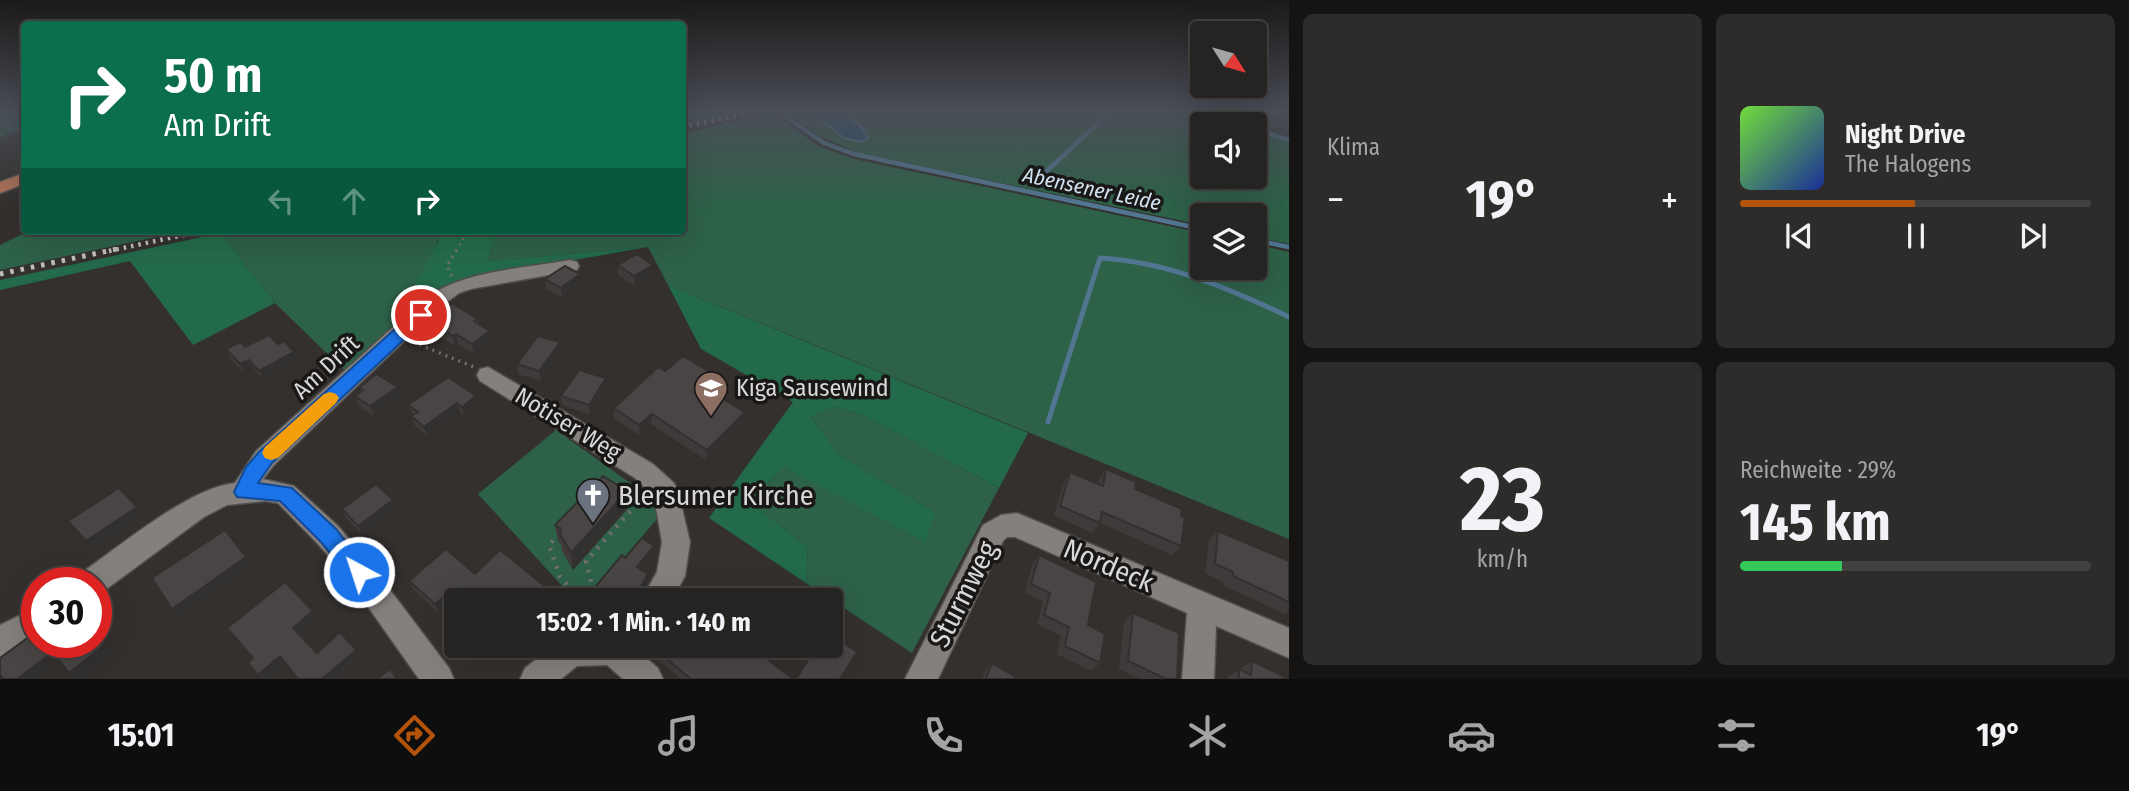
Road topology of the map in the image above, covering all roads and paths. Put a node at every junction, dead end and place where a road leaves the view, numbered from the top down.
1 (21, 179) edge
2 (0, 188) edge
3 (466, 235) edge
4 (570, 266) edge
5 (452, 289) junction
6 (398, 336) junction
7 (488, 374) joint
8 (244, 492) junction
9 (638, 493) dead end
10 (1017, 525) joint
11 (568, 526) edge
12 (112, 568) edge
13 (570, 588) edge
14 (592, 588) edge
15 (664, 588) edge
16 (1202, 605) junction
17 (21, 630) edge
18 (0, 642) edge
19 (1289, 643) edge
20 (562, 658) edge
21 (625, 658) edge
22 (438, 679) edge
23 (536, 679) edge
24 (647, 679) edge
25 (921, 679) edge
26 (1198, 679) edge

1 - 2 main road
3 - 5 path
4 - 5 street, Am Drift
5 - 6 street, Am Drift
6 - 7 path, Notiser Weg
6 - 8 street, Am Drift
7 - 15 street, Notiser Weg
8 - 12 street
8 - 22 street
9 - 14 path
10 - 16 street, Nordeck
10 - 25 street, Sturmweg
11 - 13 path
16 - 19 street, Nordeck
16 - 26 street
17 - 18 street
20 - 23 street
21 - 24 street

